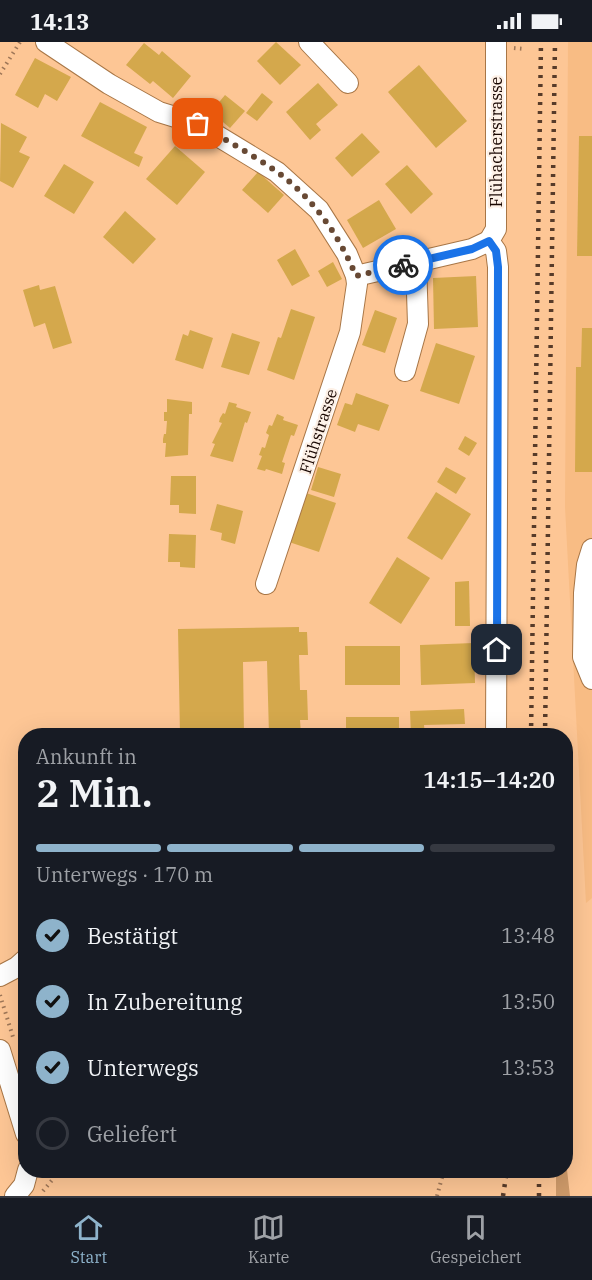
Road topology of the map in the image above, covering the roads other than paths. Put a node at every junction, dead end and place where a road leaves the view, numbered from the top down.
1 (46, 42) edge
2 (309, 42) edge
3 (496, 42) edge
4 (348, 82) dead end
5 (489, 241) junction
6 (416, 262) junction
7 (356, 276) junction
8 (405, 371) dead end
9 (592, 549) edge
10 (266, 584) dead end
11 (592, 679) edge
12 (496, 728) edge
13 (18, 966) edge
14 (0, 976) edge
15 (0, 1050) edge
16 (18, 1108) edge

1 - 7 street, Flühstrasse
2 - 4 street
3 - 5 street, Flühacherstrasse
5 - 6 street
5 - 12 street
6 - 7 street
6 - 8 street
7 - 10 street, Flühstrasse
9 - 11 street
13 - 14 street
15 - 16 street

